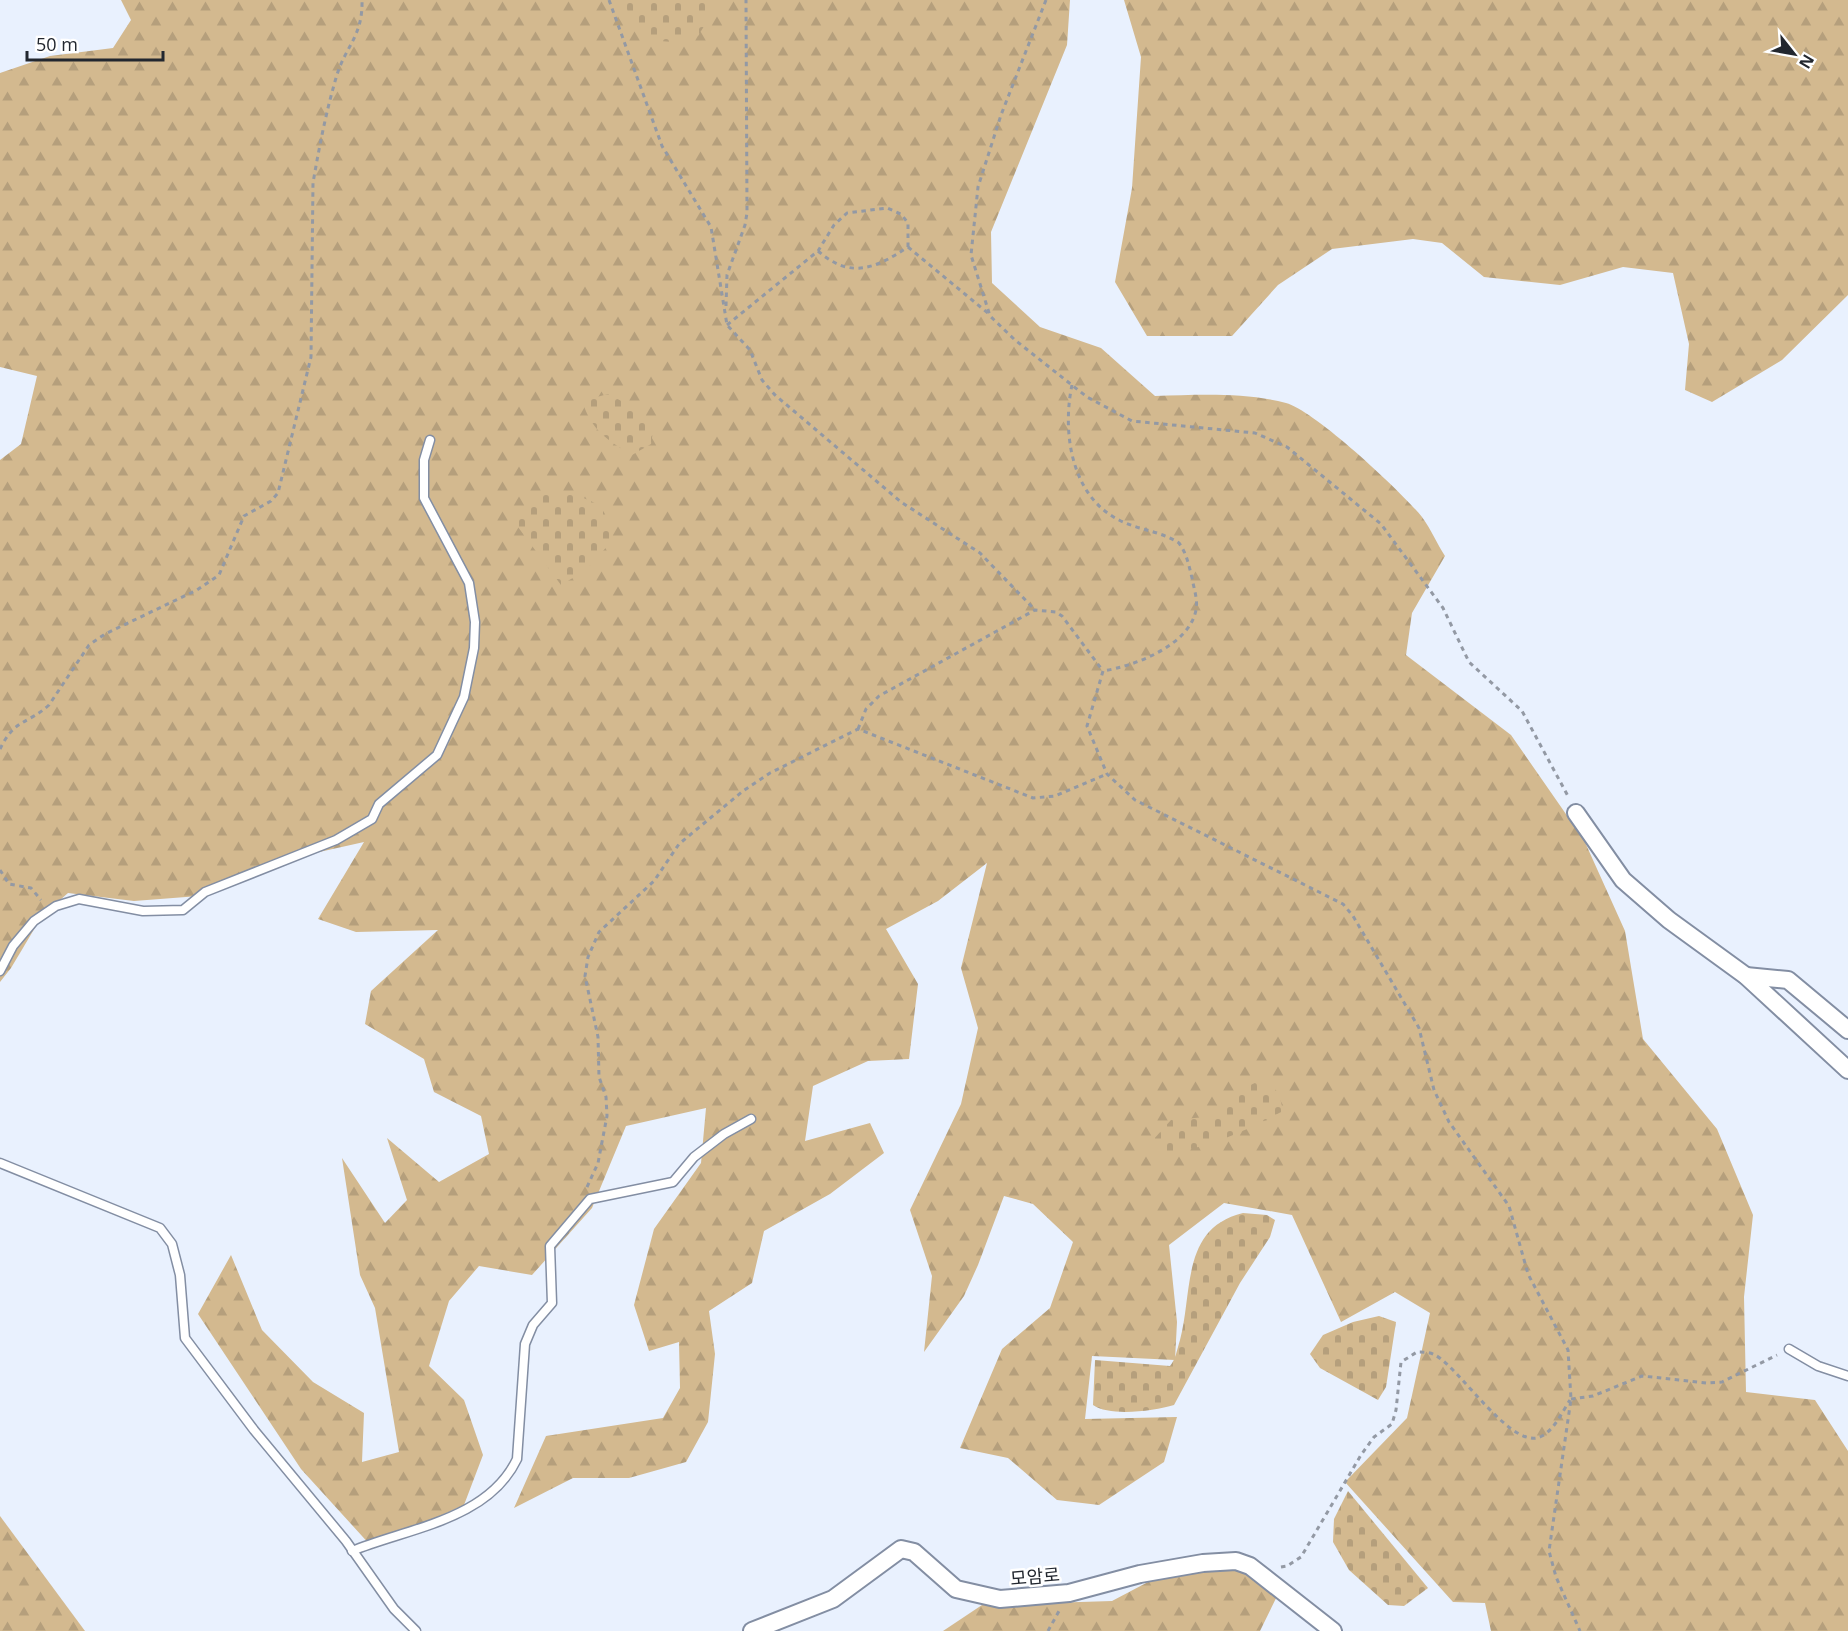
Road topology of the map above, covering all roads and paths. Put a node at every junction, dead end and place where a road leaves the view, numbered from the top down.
1 (362, 0) edge
2 (609, 0) edge
3 (746, 0) edge
4 (1046, 0) edge
5 (908, 247) junction
6 (818, 251) junction
7 (990, 316) junction
8 (727, 325) junction
9 (1072, 385) junction
10 (430, 440) dead end
11 (1035, 610) junction
12 (1103, 671) junction
13 (858, 729) junction
14 (0, 749) edge
15 (1107, 774) junction
16 (1576, 813) joint
17 (0, 870) edge
18 (50, 911) junction
19 (0, 971) edge
20 (1746, 976) junction
21 (1848, 1030) edge
22 (1848, 1070) edge
23 (751, 1119) dead end
24 (0, 1163) edge
25 (585, 1190) dead end
26 (1789, 1349) joint
27 (1848, 1376) edge
28 (1571, 1399) junction
29 (352, 1551) junction
30 (1278, 1567) dead end
31 (417, 1631) edge
32 (752, 1631) edge
33 (1333, 1631) edge
34 (1580, 1631) edge

1 - 14 path
2 - 8 path
3 - 8 path
4 - 7 path
5 - 6 path
5 - 6 path
5 - 7 path
6 - 8 path
7 - 9 path
8 - 11 path
9 - 12 path
9 - 16 path
10 - 18 lane
11 - 12 path
11 - 13 path
12 - 15 path
13 - 15 path
13 - 25 path
15 - 28 path
16 - 20 street
17 - 18 path
18 - 19 lane
20 - 21 street
20 - 22 street
23 - 29 lane
24 - 29 lane
26 - 27 lane
26 - 28 path
28 - 30 path
28 - 34 path
29 - 31 lane
32 - 33 street, 모암로

